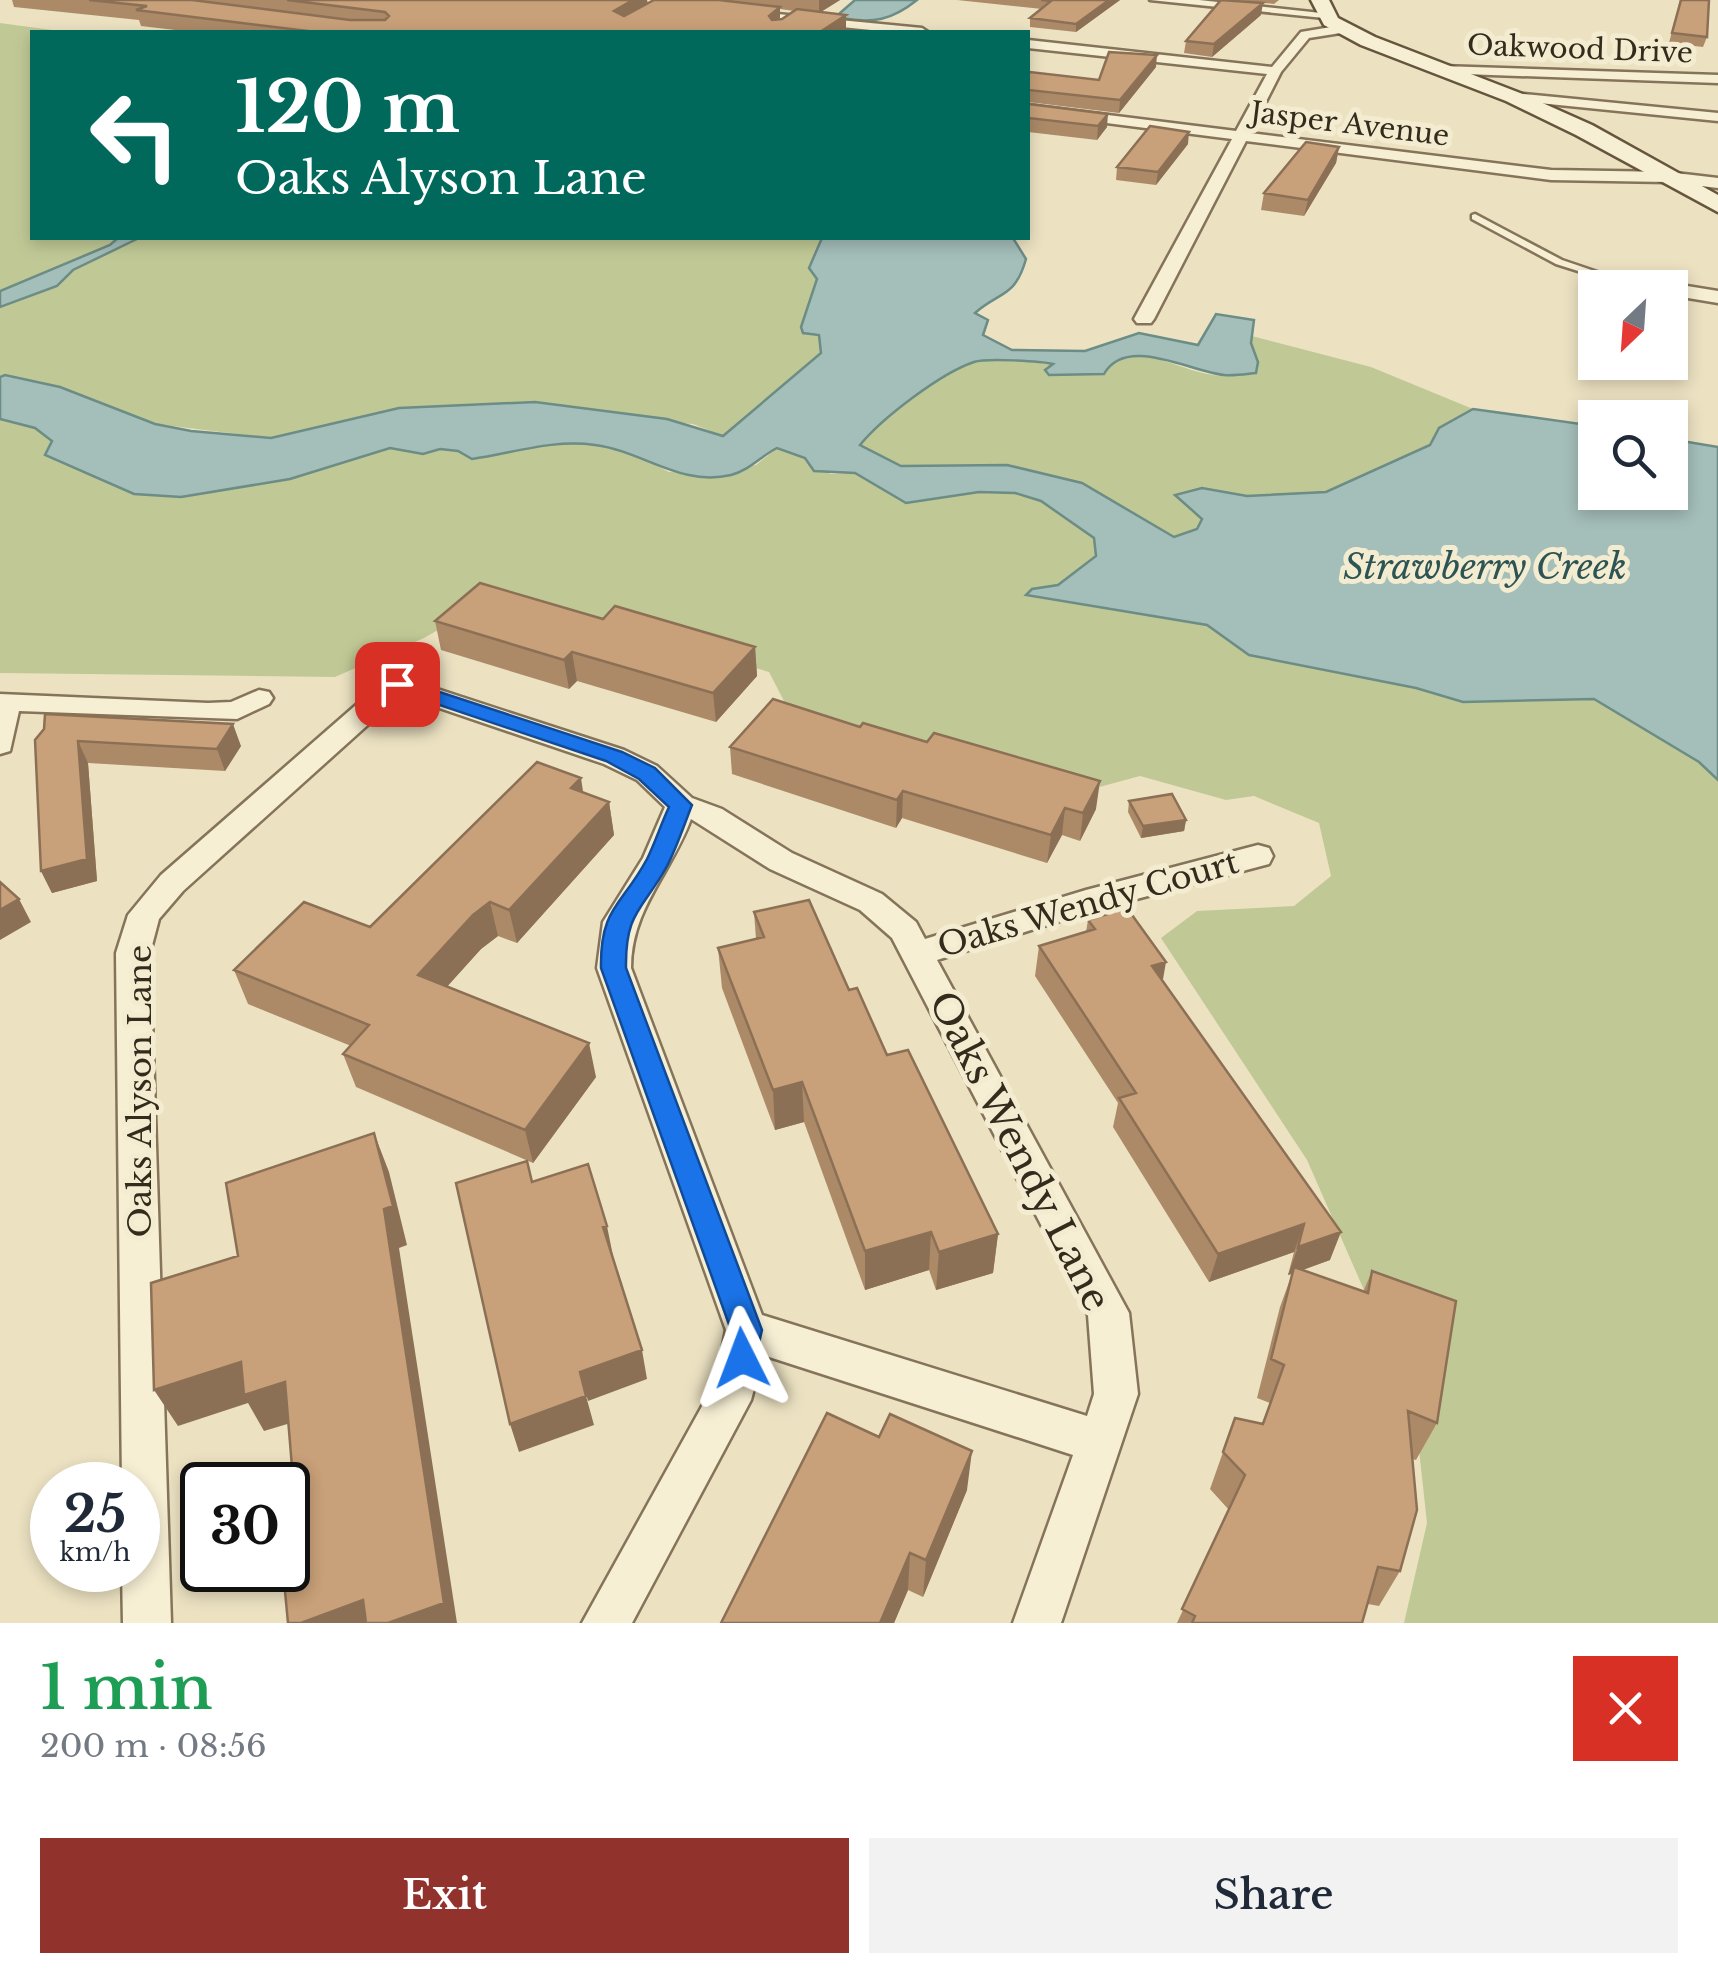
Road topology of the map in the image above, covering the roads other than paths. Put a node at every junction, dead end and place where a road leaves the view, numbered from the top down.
1 (1156, 0) edge
2 (1322, 7) edge
3 (721, 10) edge
4 (1344, 28) junction
5 (896, 30) edge
6 (1030, 44) edge
7 (1441, 70) junction
8 (1275, 71) junction
9 (1718, 79) edge
10 (1512, 97) junction
11 (1030, 110) edge
12 (1718, 117) edge
13 (1242, 135) junction
14 (1667, 177) junction
15 (1718, 183) edge
16 (1718, 205) edge
17 (1475, 217) dead end
18 (1583, 270) edge
19 (1688, 292) edge
20 (1718, 297) edge
21 (1144, 319) dead end
22 (259, 698) dead end
23 (3, 702) edge
24 (0, 745) edge
25 (681, 805) junction
26 (1258, 856) dead end
27 (918, 953) junction
28 (746, 1330) junction
29 (1101, 1442) junction
30 (147, 1623) edge
31 (606, 1623) edge
32 (1037, 1623) edge

1 - 2 street
2 - 4 main road
3 - 5 street
4 - 7 main road
4 - 8 street
6 - 8 street
7 - 9 street, Oakwood Drive
7 - 10 main road
8 - 13 street
10 - 12 street
10 - 14 main road
11 - 13 street, Jasper Avenue
13 - 14 street, Jasper Avenue
13 - 21 street
14 - 15 street, Jasper Avenue
14 - 16 main road
17 - 18 lane
19 - 20 street
22 - 23 street
23 - 24 street
25 - 27 street, Oaks Wendy Lane
25 - 28 street
25 - 30 street, Oaks Alyson Lane
26 - 27 street, Oaks Wendy Court
27 - 29 street, Oaks Wendy Lane
28 - 29 street
28 - 31 street
29 - 32 street, Oaks Wendy Lane

